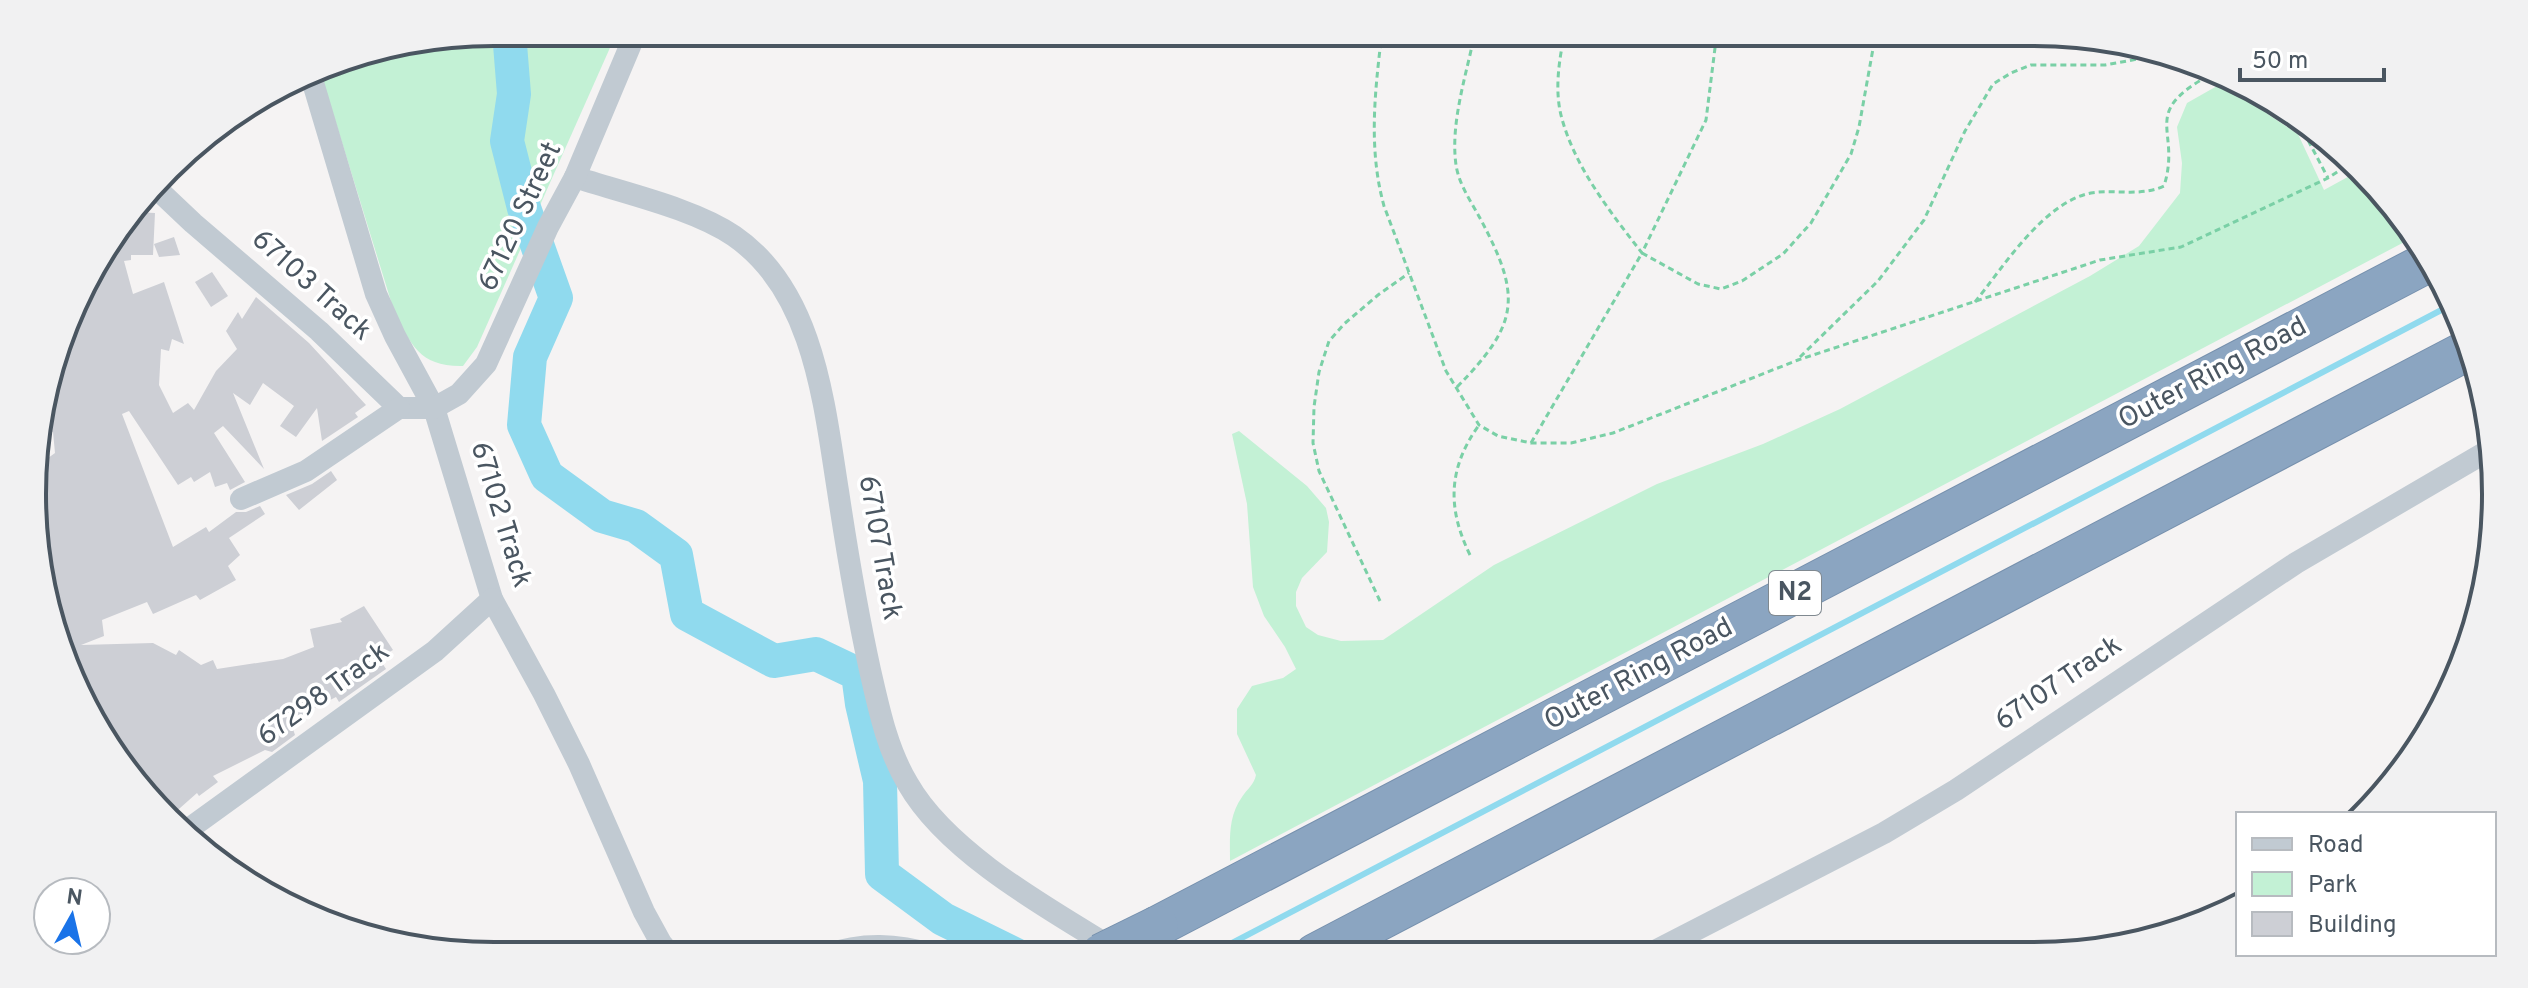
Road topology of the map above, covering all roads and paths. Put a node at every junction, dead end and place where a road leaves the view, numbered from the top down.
1 (630, 46) edge
2 (1380, 46) edge
3 (1472, 46) edge
4 (1563, 46) edge
5 (1715, 46) edge
6 (1873, 46) edge
7 (2139, 59) edge
8 (2203, 79) edge
9 (313, 84) edge
10 (2308, 140) edge
11 (2342, 169) edge
12 (575, 177) junction
13 (2328, 178) junction
14 (162, 194) edge
15 (1642, 253) junction
16 (2420, 266) edge
17 (1409, 273) junction
18 (1975, 302) junction
19 (2459, 354) edge
20 (1798, 360) junction
21 (1457, 387) junction
22 (399, 408) junction
23 (434, 408) junction
24 (1479, 425) junction
25 (1531, 443) junction
26 (2480, 455) edge
27 (241, 499) dead end
28 (1470, 555) dead end
29 (492, 599) junction
30 (1380, 601) dead end
31 (193, 826) edge
32 (660, 942) edge
33 (1104, 942) edge
34 (1125, 942) edge
35 (1338, 942) edge
36 (1672, 942) edge

1 - 12 street, 67120 Street
2 - 17 path
3 - 21 path
4 - 15 path
5 - 15 path
6 - 15 path
7 - 20 path
8 - 18 path
9 - 23 street, 67102 Track
10 - 13 path
11 - 13 path
12 - 23 street, 67120 Street
12 - 33 street, 67107 Track
13 - 18 path
14 - 22 street, 67103 Track
15 - 25 path
16 - 34 highway, Outer Ring Road / N2, bridge
17 - 21 path
17 - 30 path
18 - 20 path
19 - 35 highway
20 - 25 path
21 - 24 path
22 - 23 street
22 - 27 street
23 - 29 street, 67102 Track
24 - 25 path
24 - 28 path
26 - 36 street, 67107 Track
29 - 31 street, 67298 Track
29 - 32 street, 67102 Track

